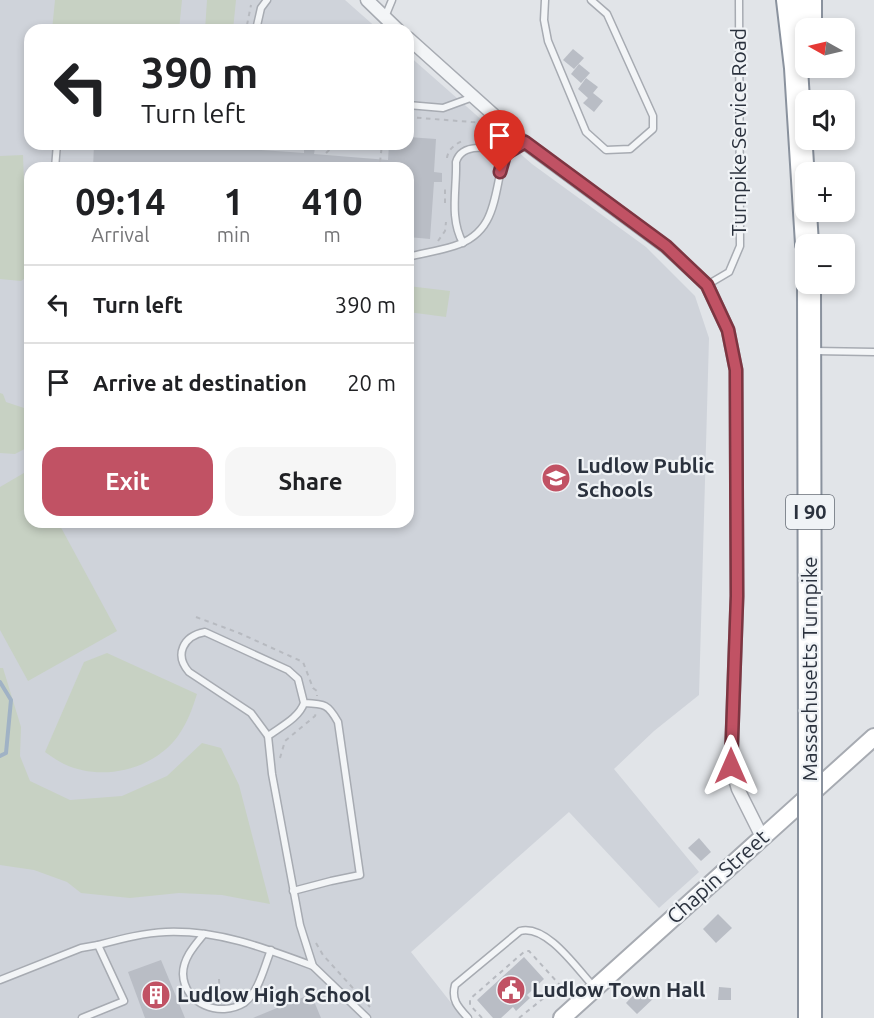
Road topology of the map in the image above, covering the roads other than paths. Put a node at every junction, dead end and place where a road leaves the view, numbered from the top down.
1 (267, 0) edge
2 (367, 0) edge
3 (392, 0) edge
4 (545, 0) edge
5 (591, 0) edge
6 (739, 0) edge
7 (788, 0) edge
8 (810, 0) edge
9 (385, 17) junction
10 (810, 18) edge
11 (257, 24) edge
12 (393, 24) edge
13 (414, 43) edge
14 (474, 96) junction
15 (414, 106) edge
16 (525, 142) junction
17 (505, 154) junction
18 (807, 234) edge
19 (463, 243) junction
20 (414, 255) edge
21 (707, 285) junction
22 (809, 294) edge
23 (810, 351) junction
24 (874, 352) edge
25 (304, 703) junction
26 (268, 736) junction
27 (874, 737) edge
28 (762, 837) junction
29 (293, 891) junction
30 (204, 934) junction
31 (98, 945) junction
32 (271, 950) junction
33 (313, 966) junction
34 (0, 980) edge
35 (595, 988) junction
36 (82, 1018) edge
37 (367, 1018) edge
38 (468, 1018) edge
39 (561, 1018) edge
40 (810, 1018) edge

1 - 11 lane
2 - 9 street
3 - 9 lane
4 - 5 lane
6 - 21 lane, Turnpike Service Road
7 - 18 highway
8 - 10 highway
9 - 12 street
13 - 14 street
14 - 15 lane
14 - 16 street
16 - 17 lane
16 - 21 street
17 - 19 lane
17 - 19 lane
19 - 20 lane
21 - 28 street
22 - 23 highway, Massachusetts Turnpike / I 90
23 - 24 lane
23 - 40 highway, Massachusetts Turnpike / I 90, bridge
25 - 26 lane
25 - 26 lane
25 - 29 lane
26 - 29 lane
27 - 28 main road, Chapin Street
28 - 35 main road, Chapin Street
29 - 33 lane
30 - 31 lane
30 - 32 lane
30 - 32 lane
31 - 34 lane
31 - 36 lane
32 - 33 lane
33 - 37 lane
35 - 38 lane
35 - 39 main road, Chapin Street

